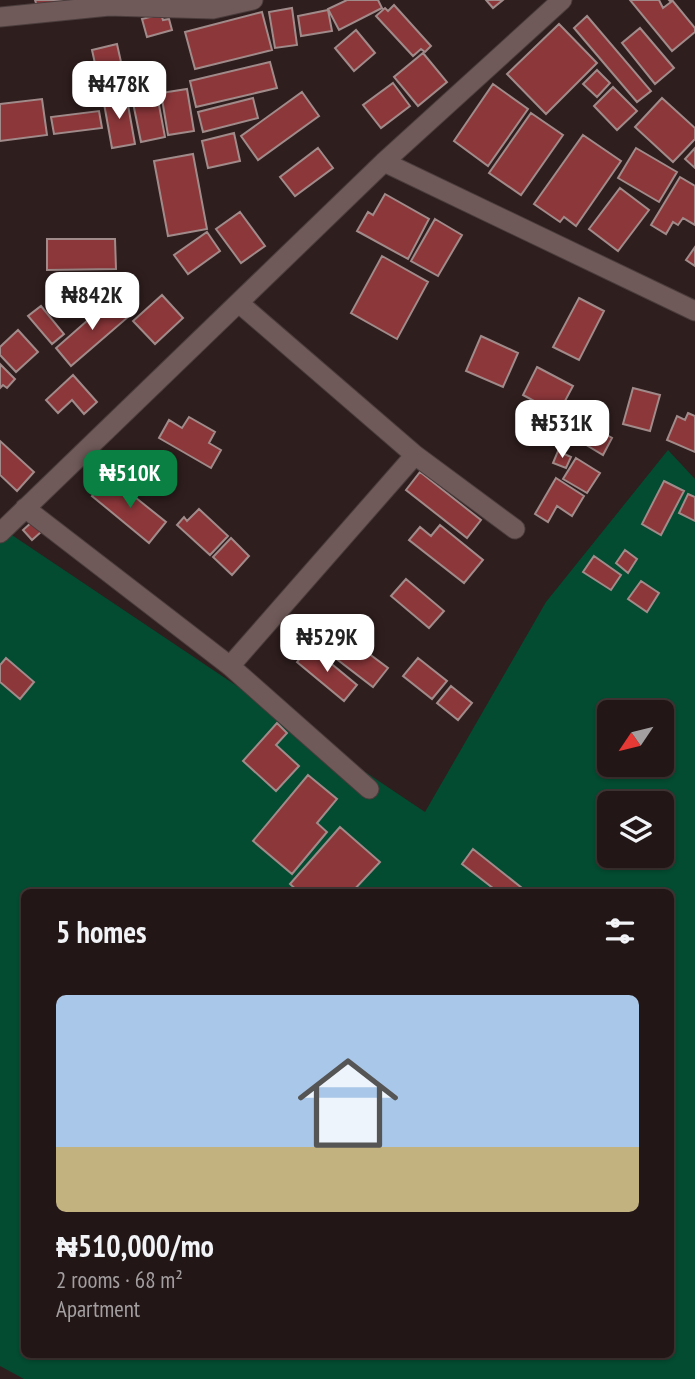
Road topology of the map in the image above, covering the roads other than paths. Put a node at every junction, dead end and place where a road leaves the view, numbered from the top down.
1 (253, 0) edge
2 (562, 0) edge
3 (107, 3) edge
4 (0, 17) edge
5 (384, 162) junction
6 (239, 303) junction
7 (695, 311) edge
8 (415, 455) junction
9 (25, 508) junction
10 (515, 528) dead end
11 (0, 533) edge
12 (230, 666) junction
13 (369, 789) dead end

1 - 3 street
2 - 5 street
3 - 4 street
5 - 6 street
5 - 7 street
6 - 8 street
6 - 9 street
8 - 10 street
8 - 12 street
9 - 11 street
9 - 12 street
12 - 13 street

